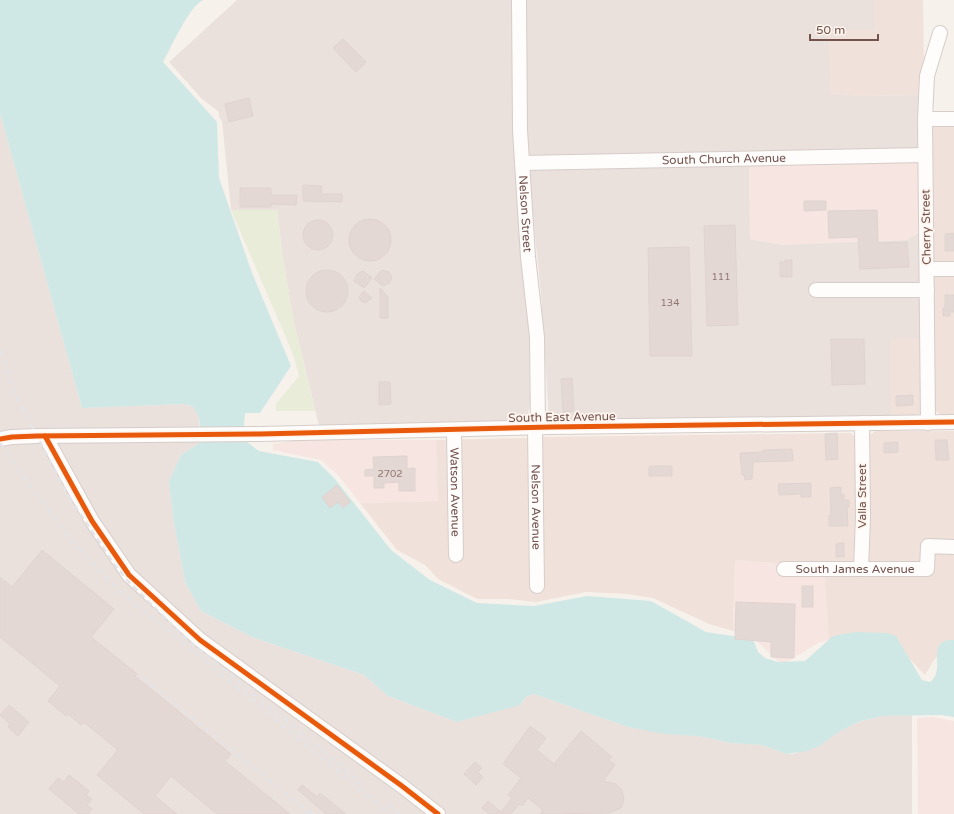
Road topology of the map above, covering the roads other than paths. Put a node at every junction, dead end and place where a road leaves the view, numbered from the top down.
1 (519, 0) edge
2 (940, 33) dead end
3 (954, 119) edge
4 (925, 120) junction
5 (925, 155) junction
6 (522, 163) junction
7 (927, 269) junction
8 (954, 269) edge
9 (816, 290) dead end
10 (927, 290) junction
11 (954, 422) edge
12 (862, 423) junction
13 (928, 423) junction
14 (537, 428) junction
15 (454, 430) junction
16 (45, 436) junction
17 (0, 439) edge
18 (954, 547) edge
19 (456, 555) dead end
20 (784, 569) dead end
21 (861, 569) junction
22 (537, 586) dead end
23 (438, 814) edge

1 - 6 street, Nelson Street
2 - 4 street, Cherry Street
3 - 4 street
4 - 5 street, Cherry Street
5 - 6 street, South Church Avenue
5 - 7 street, Cherry Street
6 - 14 street, Nelson Street
7 - 8 street
7 - 10 street, Cherry Street
9 - 10 street
10 - 13 street, Cherry Street
11 - 13 street, South East Avenue
12 - 13 street, South East Avenue
12 - 14 street, South East Avenue
12 - 21 street, Valla Street
14 - 15 street, South East Avenue
14 - 22 street, Nelson Avenue
15 - 16 street, South East Avenue
15 - 19 street, Watson Avenue
16 - 17 street, South East Avenue
16 - 23 street
18 - 21 street, South James Avenue
20 - 21 street, South James Avenue

